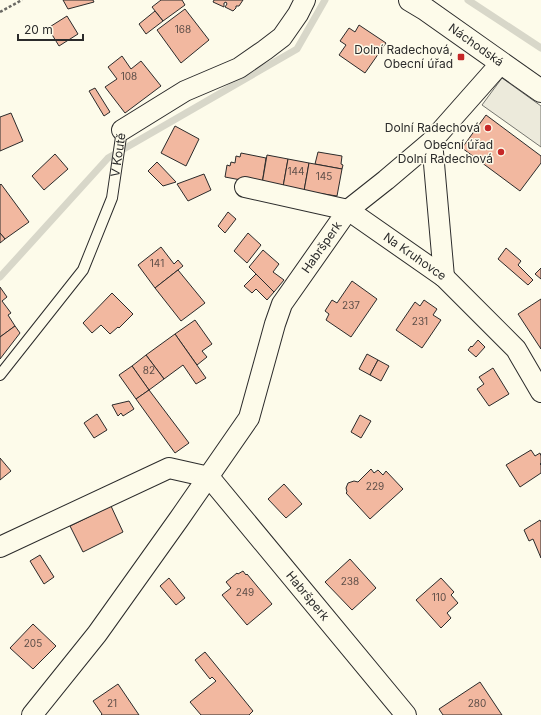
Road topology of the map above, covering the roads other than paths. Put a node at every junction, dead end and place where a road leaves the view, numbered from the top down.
1 (305, 0) edge
2 (410, 0) edge
3 (501, 63) junction
4 (541, 91) edge
5 (122, 130) joint
6 (432, 141) junction
7 (245, 187) dead end
8 (348, 210) junction
9 (444, 278) junction
10 (0, 375) edge
11 (541, 392) edge
12 (209, 477) junction
13 (0, 547) edge
14 (32, 715) edge
15 (406, 715) edge

1 - 5 street, V Koutě
2 - 3 main road, Náchodská
3 - 4 main road, Náchodská
3 - 6 street, Habršperk
5 - 10 lane, V Koutě
6 - 8 street, Habršperk
6 - 9 street
7 - 8 street, Na Kruhovce
8 - 9 street, Na Kruhovce
8 - 12 street, Habršperk
9 - 11 street, Na Kruhovce
12 - 13 street
12 - 14 street, Habršperk
12 - 15 street, Habršperk

